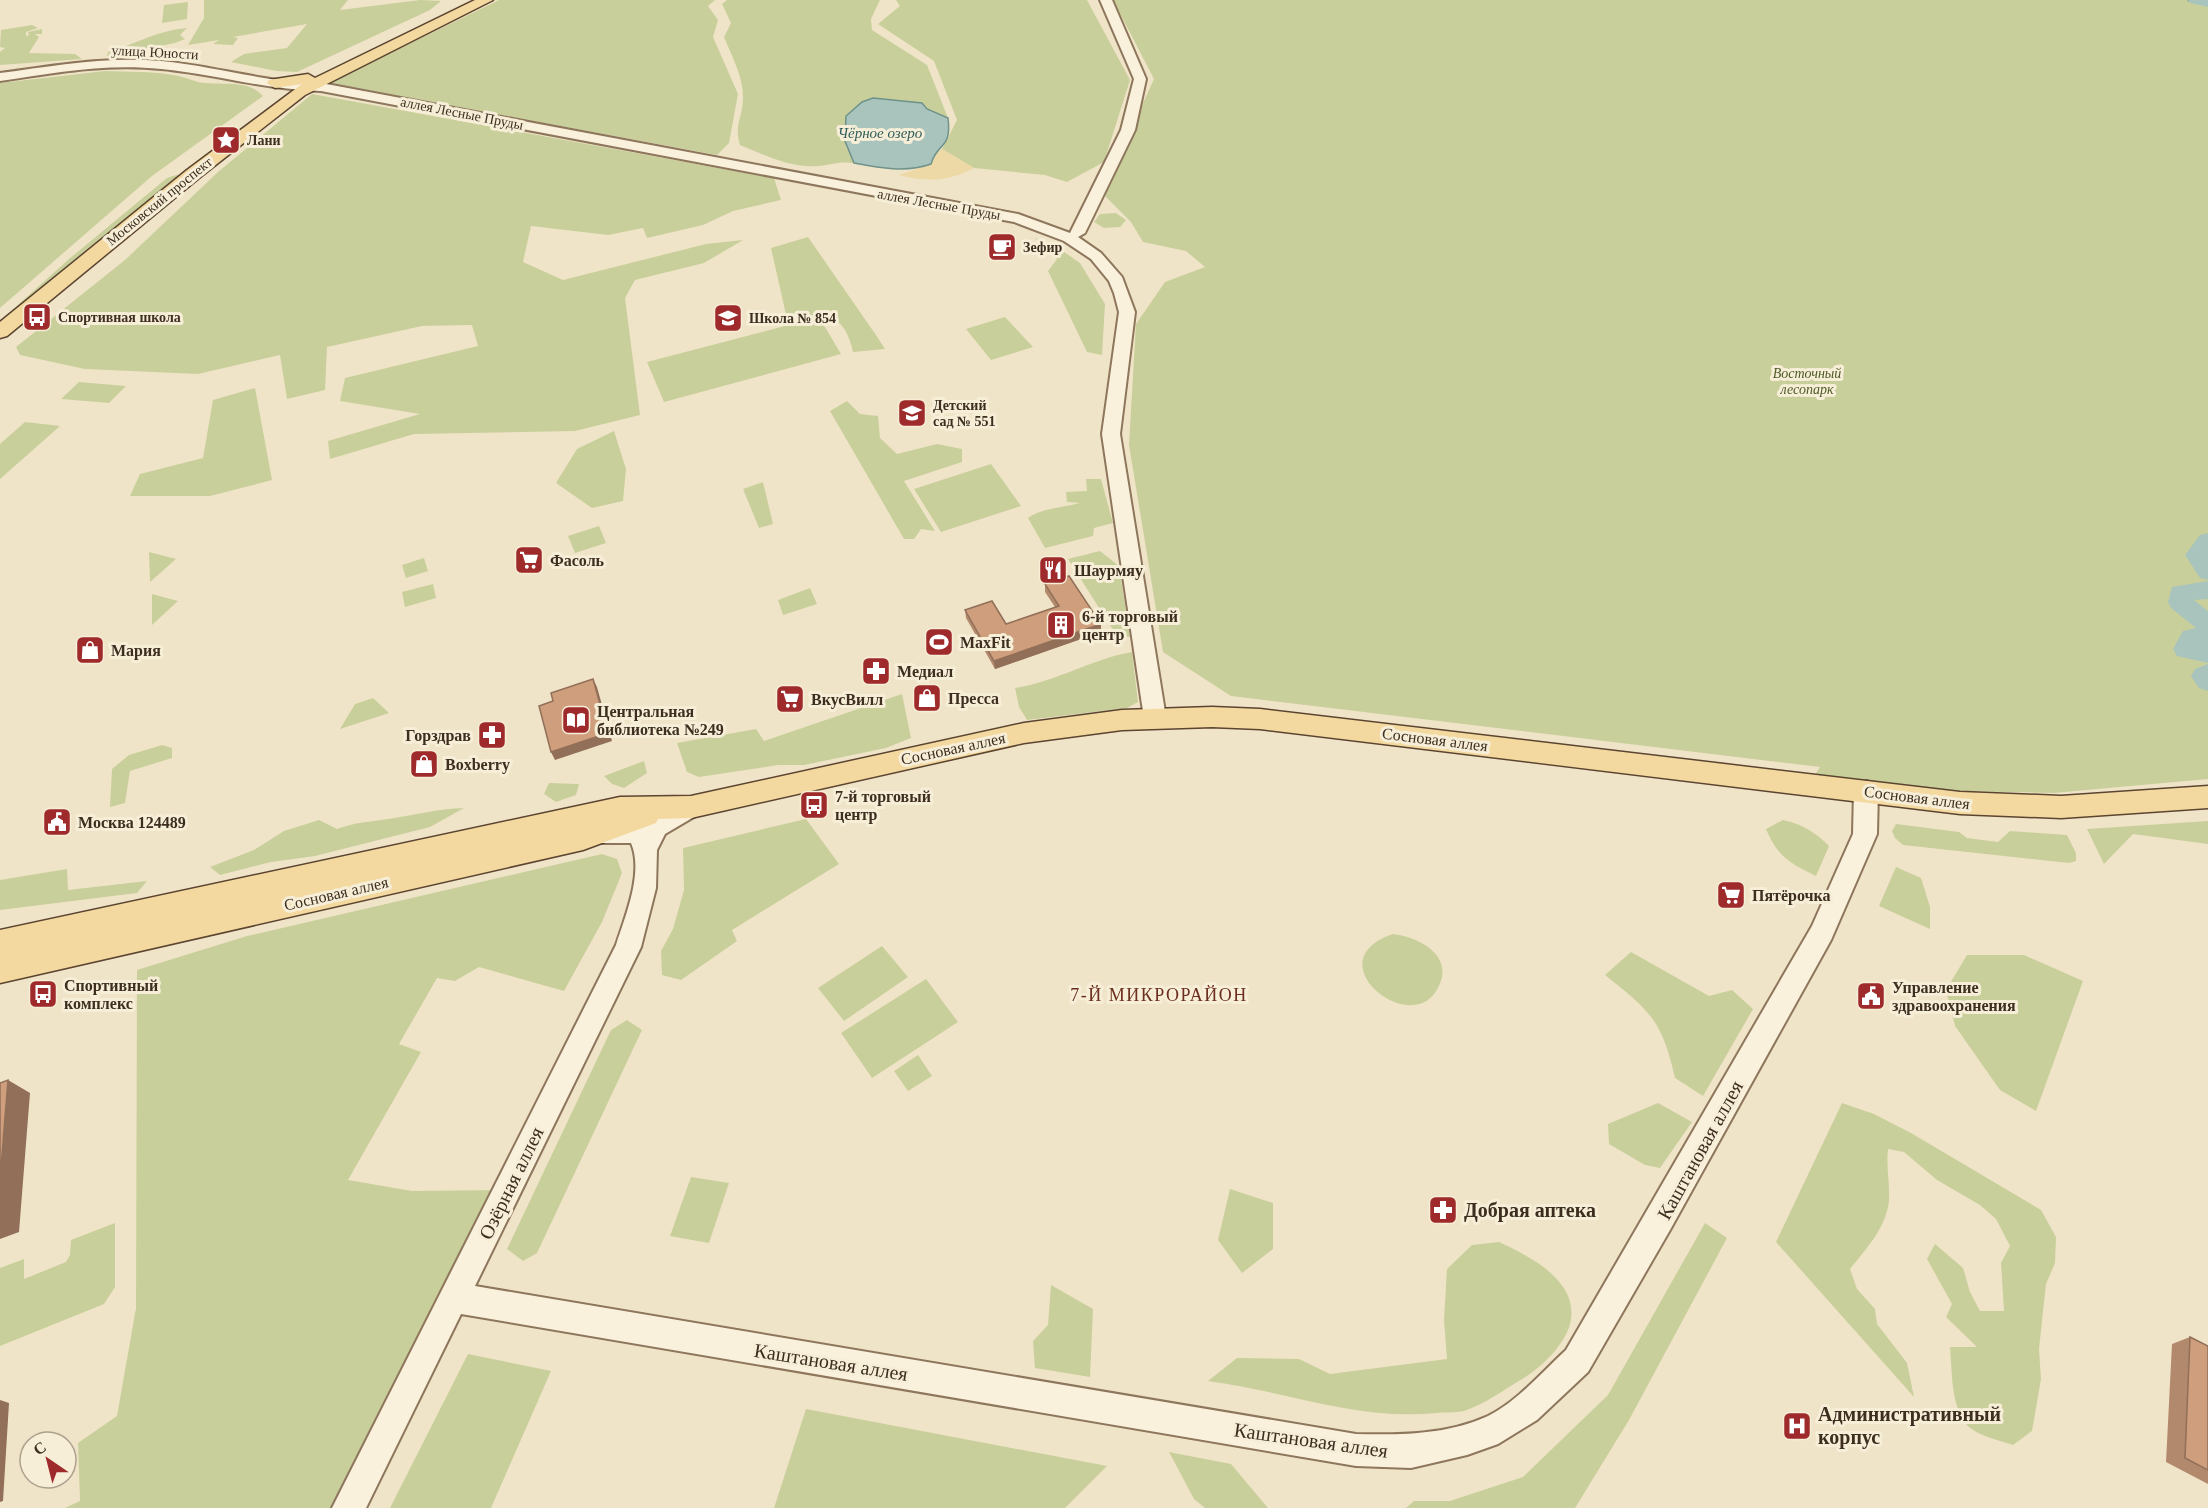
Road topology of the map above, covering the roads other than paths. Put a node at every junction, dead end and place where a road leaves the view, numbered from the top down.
1 (466, 0) edge
2 (486, 0) edge
3 (1106, 0) edge
4 (352, 61) junction
5 (0, 77) edge
6 (302, 84) junction
7 (277, 89) junction
8 (224, 130) junction
9 (242, 134) junction
10 (167, 173) junction
11 (193, 174) junction
12 (1077, 233) dead end
13 (0, 314) edge
14 (0, 332) edge
15 (1155, 718) junction
16 (1866, 790) junction
17 (2208, 797) edge
18 (675, 811) junction
19 (601, 834) junction
20 (645, 850) junction
21 (0, 943) edge
22 (0, 969) edge
23 (454, 1298) junction
24 (349, 1508) edge

1 - 4 main road, Московский проспект
2 - 4 main road, Московский проспект
3 - 12 street
4 - 6 main road, Московский проспект
5 - 7 street, улица Юности
6 - 7 main road, Московский проспект
6 - 9 main road, Московский проспект
6 - 15 street, аллея Лесные Пруды
7 - 8 main road, Московский проспект
8 - 9 main road
8 - 10 main road, Московский проспект
9 - 11 main road, Московский проспект
10 - 11 main road
10 - 13 main road, Московский проспект
11 - 14 main road, Московский проспект
15 - 16 main road, Сосновая аллея
15 - 18 main road, Сосновая аллея
16 - 17 main road, Сосновая аллея
16 - 23 street, Каштановая аллея
18 - 19 main road, Сосновая аллея
18 - 20 street
18 - 21 main road, Сосновая аллея
19 - 20 street
19 - 22 main road, Сосновая аллея
20 - 23 street, Озёрная аллея
23 - 24 street, Озёрная аллея

